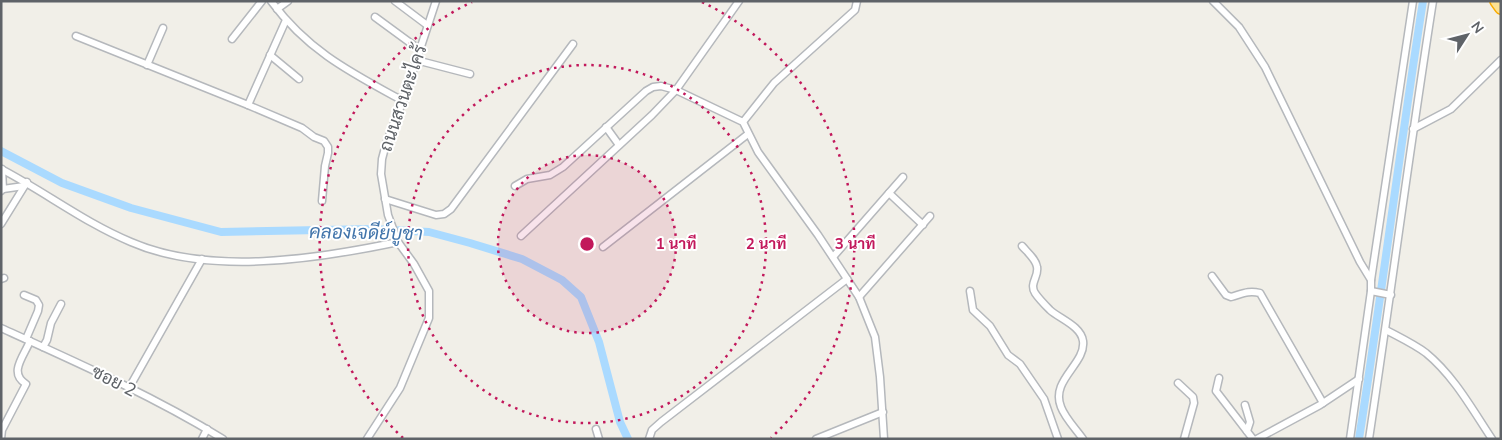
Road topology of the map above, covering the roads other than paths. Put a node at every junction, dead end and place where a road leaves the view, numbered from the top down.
1 (262, 1) edge
2 (271, 1) edge
3 (288, 1) edge
4 (395, 1) edge
5 (436, 1) edge
6 (739, 1) edge
7 (856, 1) edge
8 (1213, 1) edge
9 (1413, 1) edge
10 (1433, 1) edge
11 (1496, 1) edge
12 (1501, 8) edge
13 (276, 9) junction
14 (374, 17) dead end
15 (286, 20) junction
16 (427, 25) junction
17 (163, 28) dead end
18 (76, 36) dead end
19 (232, 39) dead end
20 (573, 44) dead end
21 (420, 50) junction
22 (270, 55) junction
23 (416, 60) junction
24 (1501, 60) edge
25 (147, 65) junction
26 (470, 74) dead end
27 (299, 79) dead end
28 (676, 90) junction
29 (403, 101) junction
30 (248, 105) junction
31 (743, 122) junction
32 (606, 128) junction
33 (1413, 129) junction
34 (748, 134) junction
35 (619, 145) junction
36 (2, 169) edge
37 (903, 177) dead end
38 (26, 184) junction
39 (514, 186) dead end
40 (2, 190) edge
41 (889, 193) junction
42 (386, 199) junction
43 (322, 201) dead end
44 (930, 216) dead end
45 (1, 224) edge
46 (922, 225) junction
47 (521, 236) dead end
48 (398, 242) junction
49 (1022, 246) dead end
50 (602, 247) dead end
51 (832, 257) junction
52 (202, 259) junction
53 (1212, 276) dead end
54 (847, 279) junction
55 (1371, 280) junction
56 (970, 291) dead end
57 (1373, 292) junction
58 (1388, 294) junction
59 (24, 295) dead end
60 (859, 297) junction
61 (61, 304) dead end
62 (1, 328) edge
63 (1386, 330) junction
64 (28, 340) junction
65 (44, 347) junction
66 (1219, 378) dead end
67 (1359, 379) junction
68 (1178, 383) dead end
69 (129, 388) junction
70 (1323, 403) junction
71 (1246, 405) dead end
72 (883, 412) junction
73 (206, 429) junction
74 (596, 429) dead end
75 (1, 430) edge
76 (1247, 431) junction
77 (1, 439) edge
78 (202, 439) edge
79 (223, 439) edge
80 (367, 439) edge
81 (599, 439) edge
82 (649, 439) edge
83 (816, 439) edge
84 (884, 439) edge
85 (1058, 439) edge
86 (1083, 439) edge
87 (1184, 439) edge
88 (1253, 439) edge
89 (1257, 439) edge
90 (1350, 439) edge
91 (1369, 439) edge
92 (1492, 439) edge

1 - 19 street
2 - 13 street
3 - 13 street
4 - 16 street
5 - 16 street, ถนนสวนตะไคร้
6 - 28 street
7 - 31 street
8 - 55 street
9 - 55 street
10 - 33 street
11 - 12 highway
13 - 15 street
14 - 21 street
15 - 22 street
15 - 29 street
16 - 21 street, ถนนสวนตะไคร้
17 - 25 street
18 - 25 street
20 - 42 street
21 - 23 street, ถนนสวนตะไคร้
22 - 27 street
22 - 30 street
23 - 26 street
23 - 29 street, ถนนสวนตะไคร้
24 - 33 street
25 - 30 street
28 - 31 street
28 - 32 street
28 - 35 street
29 - 42 street, ถนนสวนตะไคร้
30 - 43 street
31 - 34 street
32 - 35 street
32 - 39 street
33 - 58 street
34 - 50 street
34 - 51 street
35 - 47 street
36 - 38 street
36 - 40 street
37 - 41 street
38 - 40 street
38 - 45 street
38 - 52 street
41 - 46 street
41 - 51 street
42 - 48 street, ถนนสวนตะไคร้
44 - 46 street
46 - 60 street
48 - 52 street
48 - 80 street, ถนนสวนตะไคร้
49 - 86 street
51 - 54 street
52 - 69 street
53 - 70 street
54 - 60 street
54 - 82 street
55 - 57 street
56 - 85 street
57 - 58 street
57 - 67 street
58 - 63 street
59 - 64 street
60 - 72 street
61 - 65 street
62 - 64 street, ซอย 2
63 - 91 street
63 - 92 street
64 - 65 street, ซอย 2
64 - 75 street
65 - 69 street, ซอย 2
66 - 76 street
67 - 70 street
67 - 90 street
68 - 87 street
69 - 73 street, ซอย 2
70 - 89 street
71 - 76 street
72 - 83 street
72 - 84 street
73 - 78 street
73 - 79 street, ซอย 2
74 - 81 street
75 - 77 street
76 - 88 street

